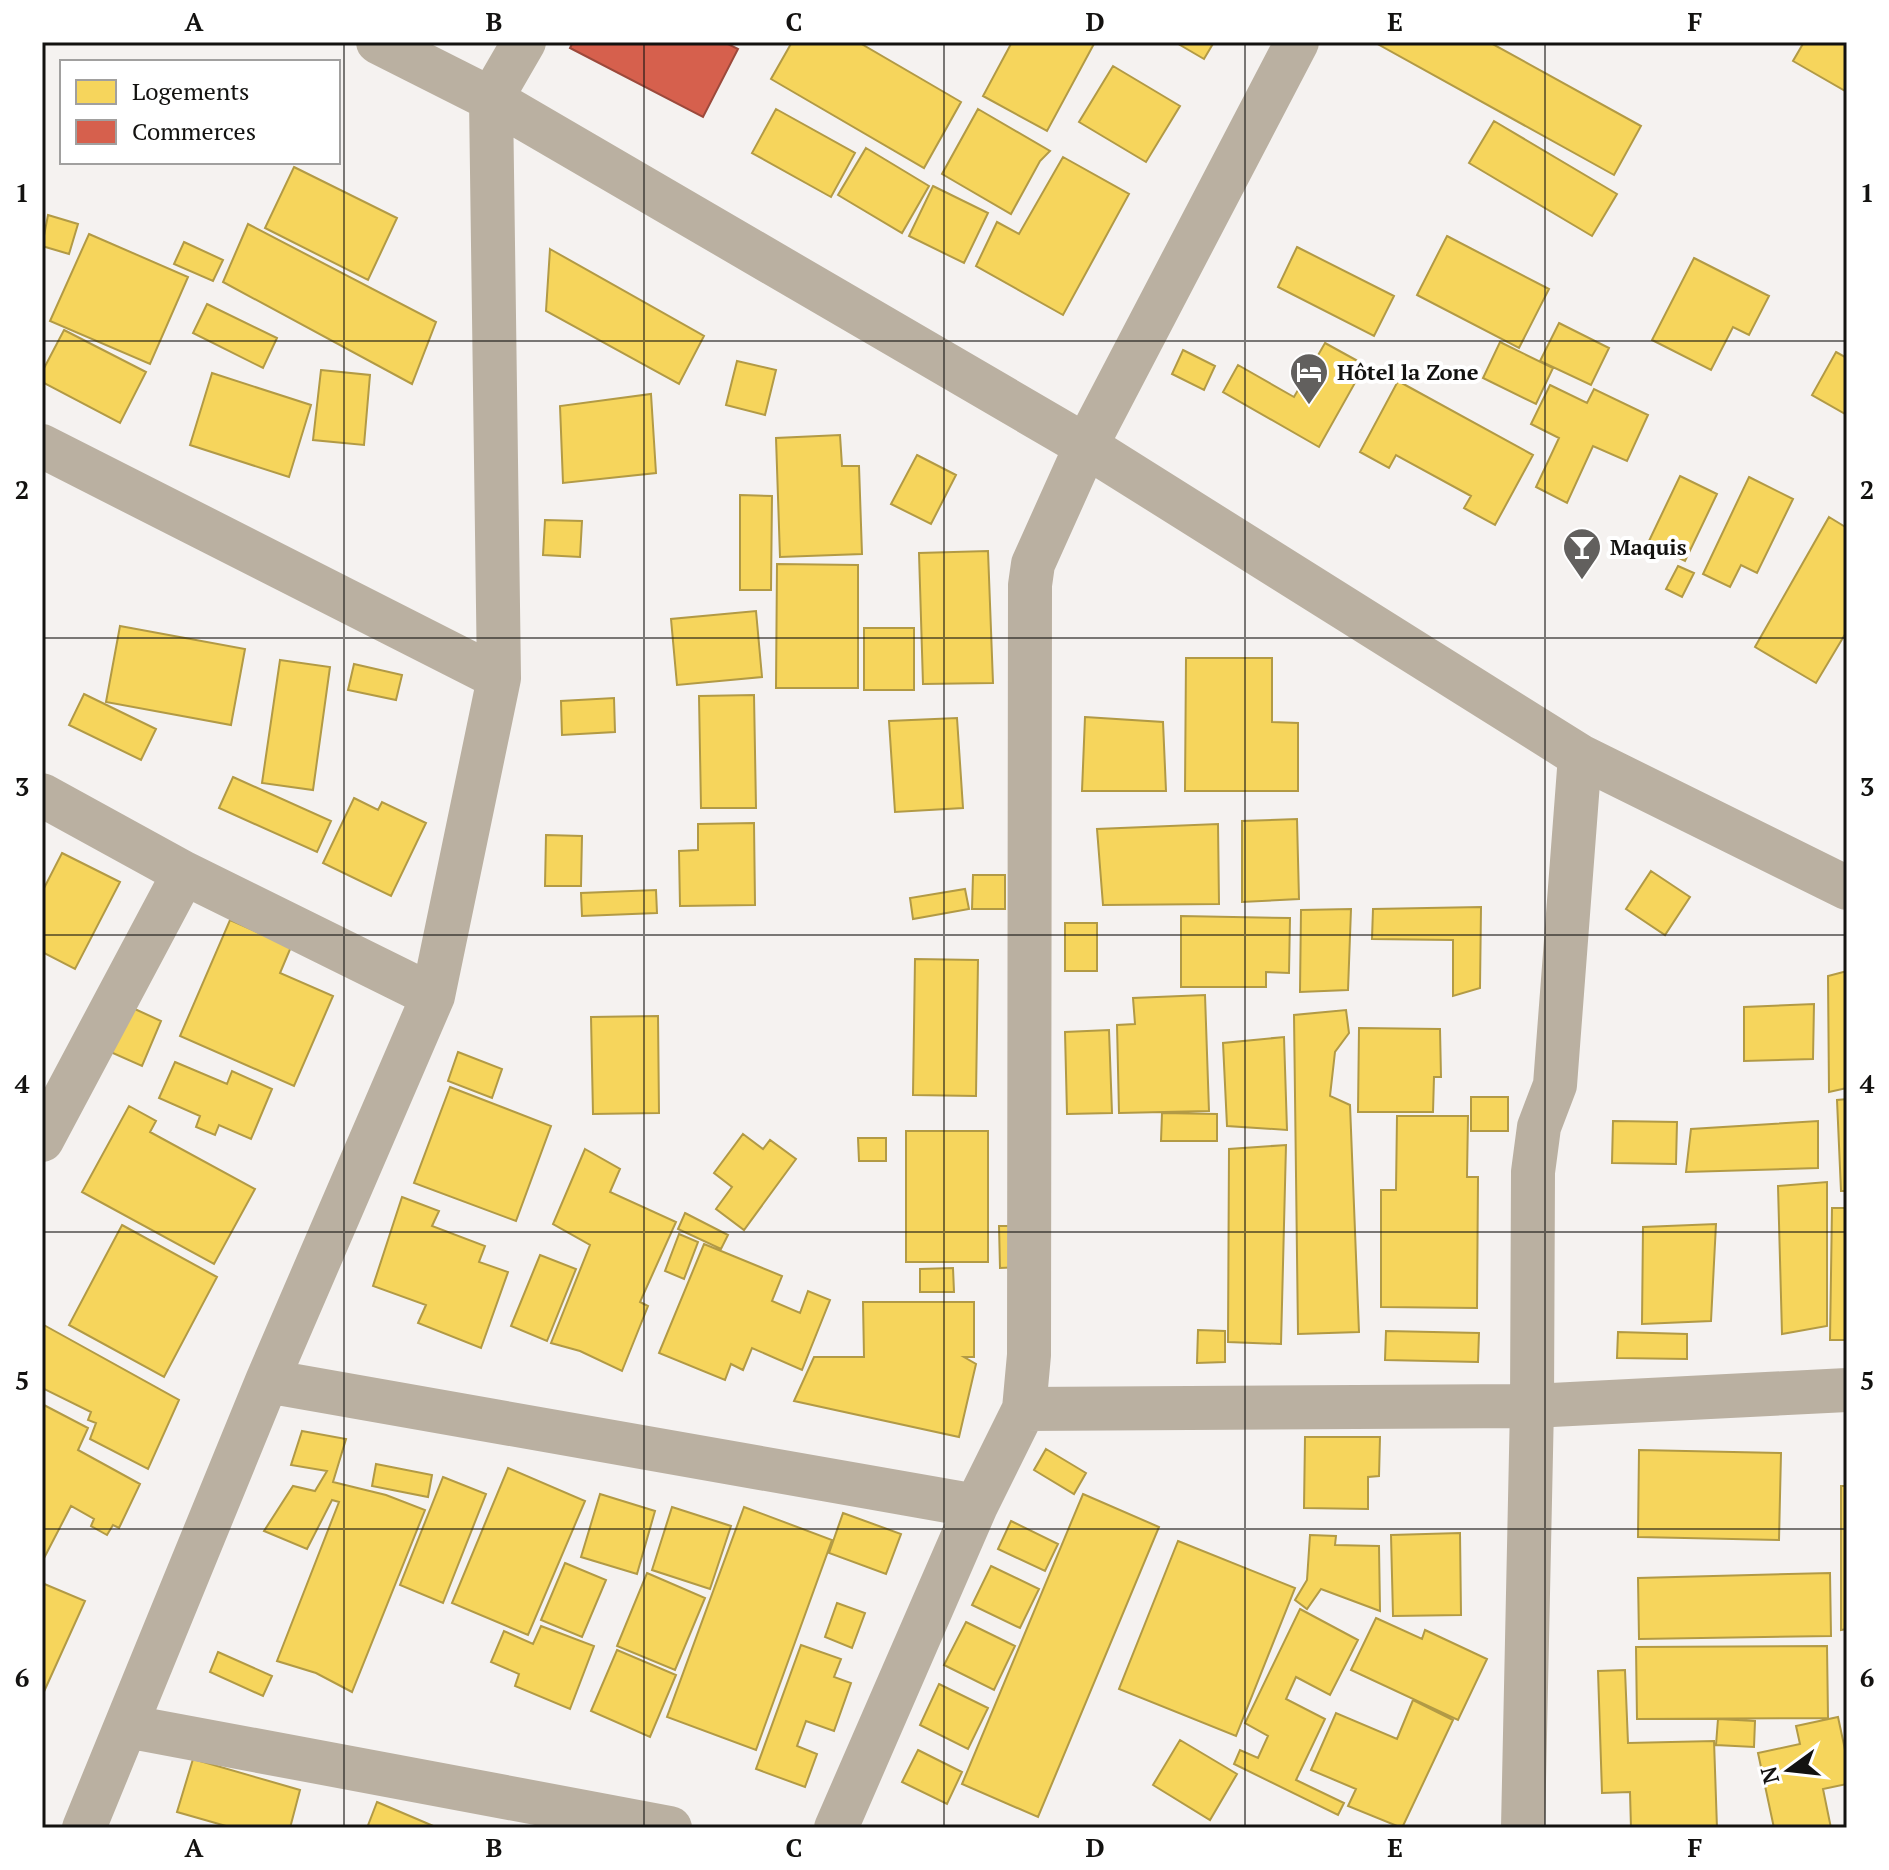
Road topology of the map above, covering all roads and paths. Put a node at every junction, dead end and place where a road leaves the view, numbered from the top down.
1 (378, 42) edge
2 (524, 42) edge
3 (1297, 42) edge
4 (491, 99) junction
5 (42, 446) edge
6 (1086, 446) junction
7 (499, 678) junction
8 (1580, 756) junction
9 (42, 795) edge
10 (1841, 871) edge
11 (184, 873) junction
12 (433, 996) junction
13 (42, 1140) edge
14 (267, 1381) junction
15 (1847, 1390) edge
16 (1532, 1406) junction
17 (1024, 1409) junction
18 (976, 1506) junction
19 (126, 1726) junction
20 (84, 1828) edge
21 (670, 1828) edge
22 (836, 1828) edge
23 (1523, 1828) edge

1 - 4 street
2 - 4 street
3 - 6 street
4 - 6 street
4 - 7 street
5 - 7 street
6 - 8 street
6 - 17 street
7 - 12 street
8 - 10 street
8 - 16 street
9 - 11 street
11 - 12 street
11 - 13 street
12 - 14 street
14 - 18 street
14 - 19 street
15 - 16 street
16 - 17 street
16 - 23 street
17 - 18 street
18 - 22 street
19 - 20 street
19 - 21 street

